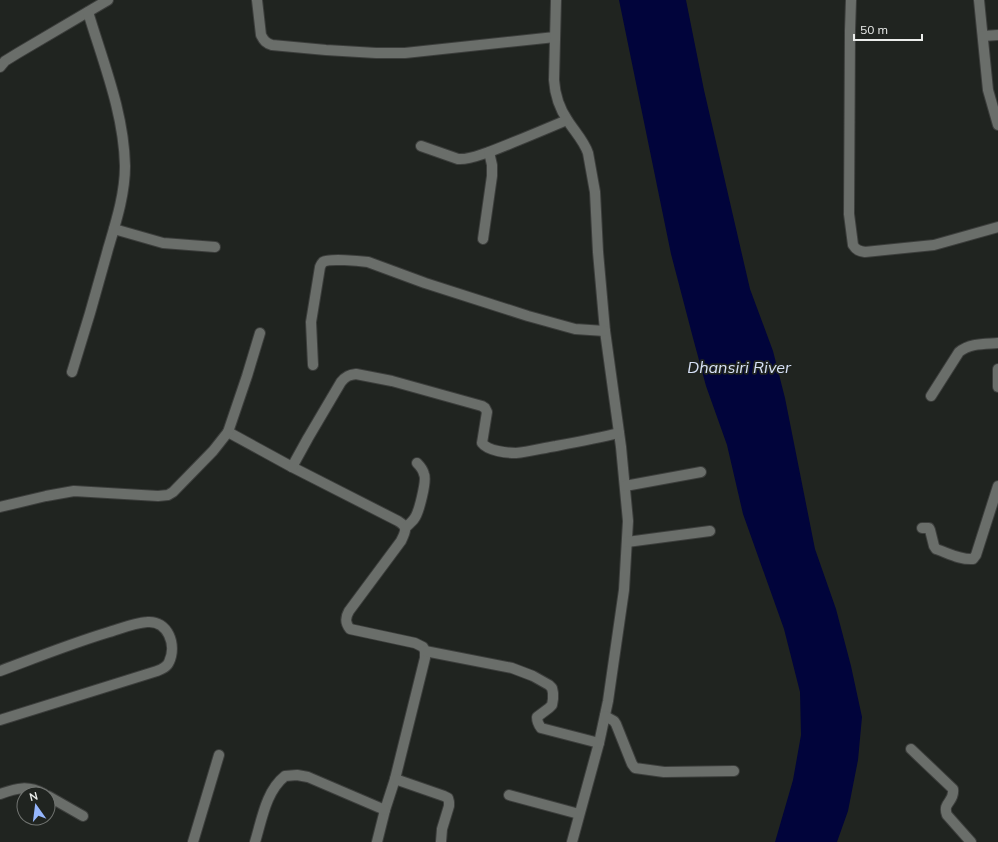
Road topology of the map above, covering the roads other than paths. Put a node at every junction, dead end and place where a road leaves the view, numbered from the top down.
1 (108, 0) edge
2 (257, 0) edge
3 (556, 0) edge
4 (851, 0) edge
5 (980, 0) edge
6 (88, 12) junction
7 (998, 35) edge
8 (983, 36) junction
9 (555, 37) junction
10 (0, 67) edge
11 (567, 120) junction
12 (998, 125) edge
13 (421, 146) dead end
14 (489, 152) junction
15 (998, 227) edge
16 (114, 229) junction
17 (483, 239) dead end
18 (215, 247) dead end
19 (605, 331) junction
20 (260, 333) dead end
21 (998, 343) edge
22 (313, 365) dead end
23 (998, 369) edge
24 (72, 372) dead end
25 (998, 387) edge
26 (931, 396) dead end
27 (228, 432) junction
28 (619, 433) junction
29 (417, 463) dead end
30 (292, 467) junction
31 (701, 472) dead end
32 (625, 486) junction
33 (998, 486) edge
34 (0, 507) edge
35 (406, 528) junction
36 (922, 528) dead end
37 (710, 531) dead end
38 (627, 542) junction
39 (424, 651) junction
40 (0, 671) edge
41 (605, 716) junction
42 (0, 720) edge
43 (598, 743) junction
44 (911, 749) dead end
45 (219, 755) dead end
46 (734, 771) dead end
47 (394, 779) junction
48 (16, 789) edge
49 (0, 794) edge
50 (509, 795) dead end
51 (56, 801) edge
52 (385, 810) junction
53 (579, 814) junction
54 (83, 816) dead end
55 (193, 842) edge
56 (255, 842) edge
57 (377, 842) edge
58 (441, 842) edge
59 (572, 842) edge
60 (971, 842) edge

1 - 6 street
2 - 9 street
3 - 9 street
4 - 15 street
5 - 8 street
6 - 10 street
6 - 16 street
7 - 8 street
8 - 12 street
9 - 11 street
11 - 14 street
11 - 19 street
13 - 14 street
14 - 17 street
16 - 18 street
16 - 24 street
19 - 22 street
19 - 28 street
20 - 27 street
21 - 26 street
23 - 25 street
27 - 30 street
27 - 34 street
28 - 30 street
28 - 32 street
29 - 35 street
30 - 35 street
31 - 32 street
32 - 38 street
33 - 36 street
35 - 39 street
37 - 38 street
38 - 41 street
39 - 43 street
39 - 47 street
40 - 42 street
41 - 43 street
41 - 46 street
43 - 53 street
44 - 60 street
45 - 55 street
47 - 52 street
47 - 58 street
48 - 49 street
50 - 53 street
51 - 54 street
52 - 56 street
52 - 57 street
53 - 59 street

